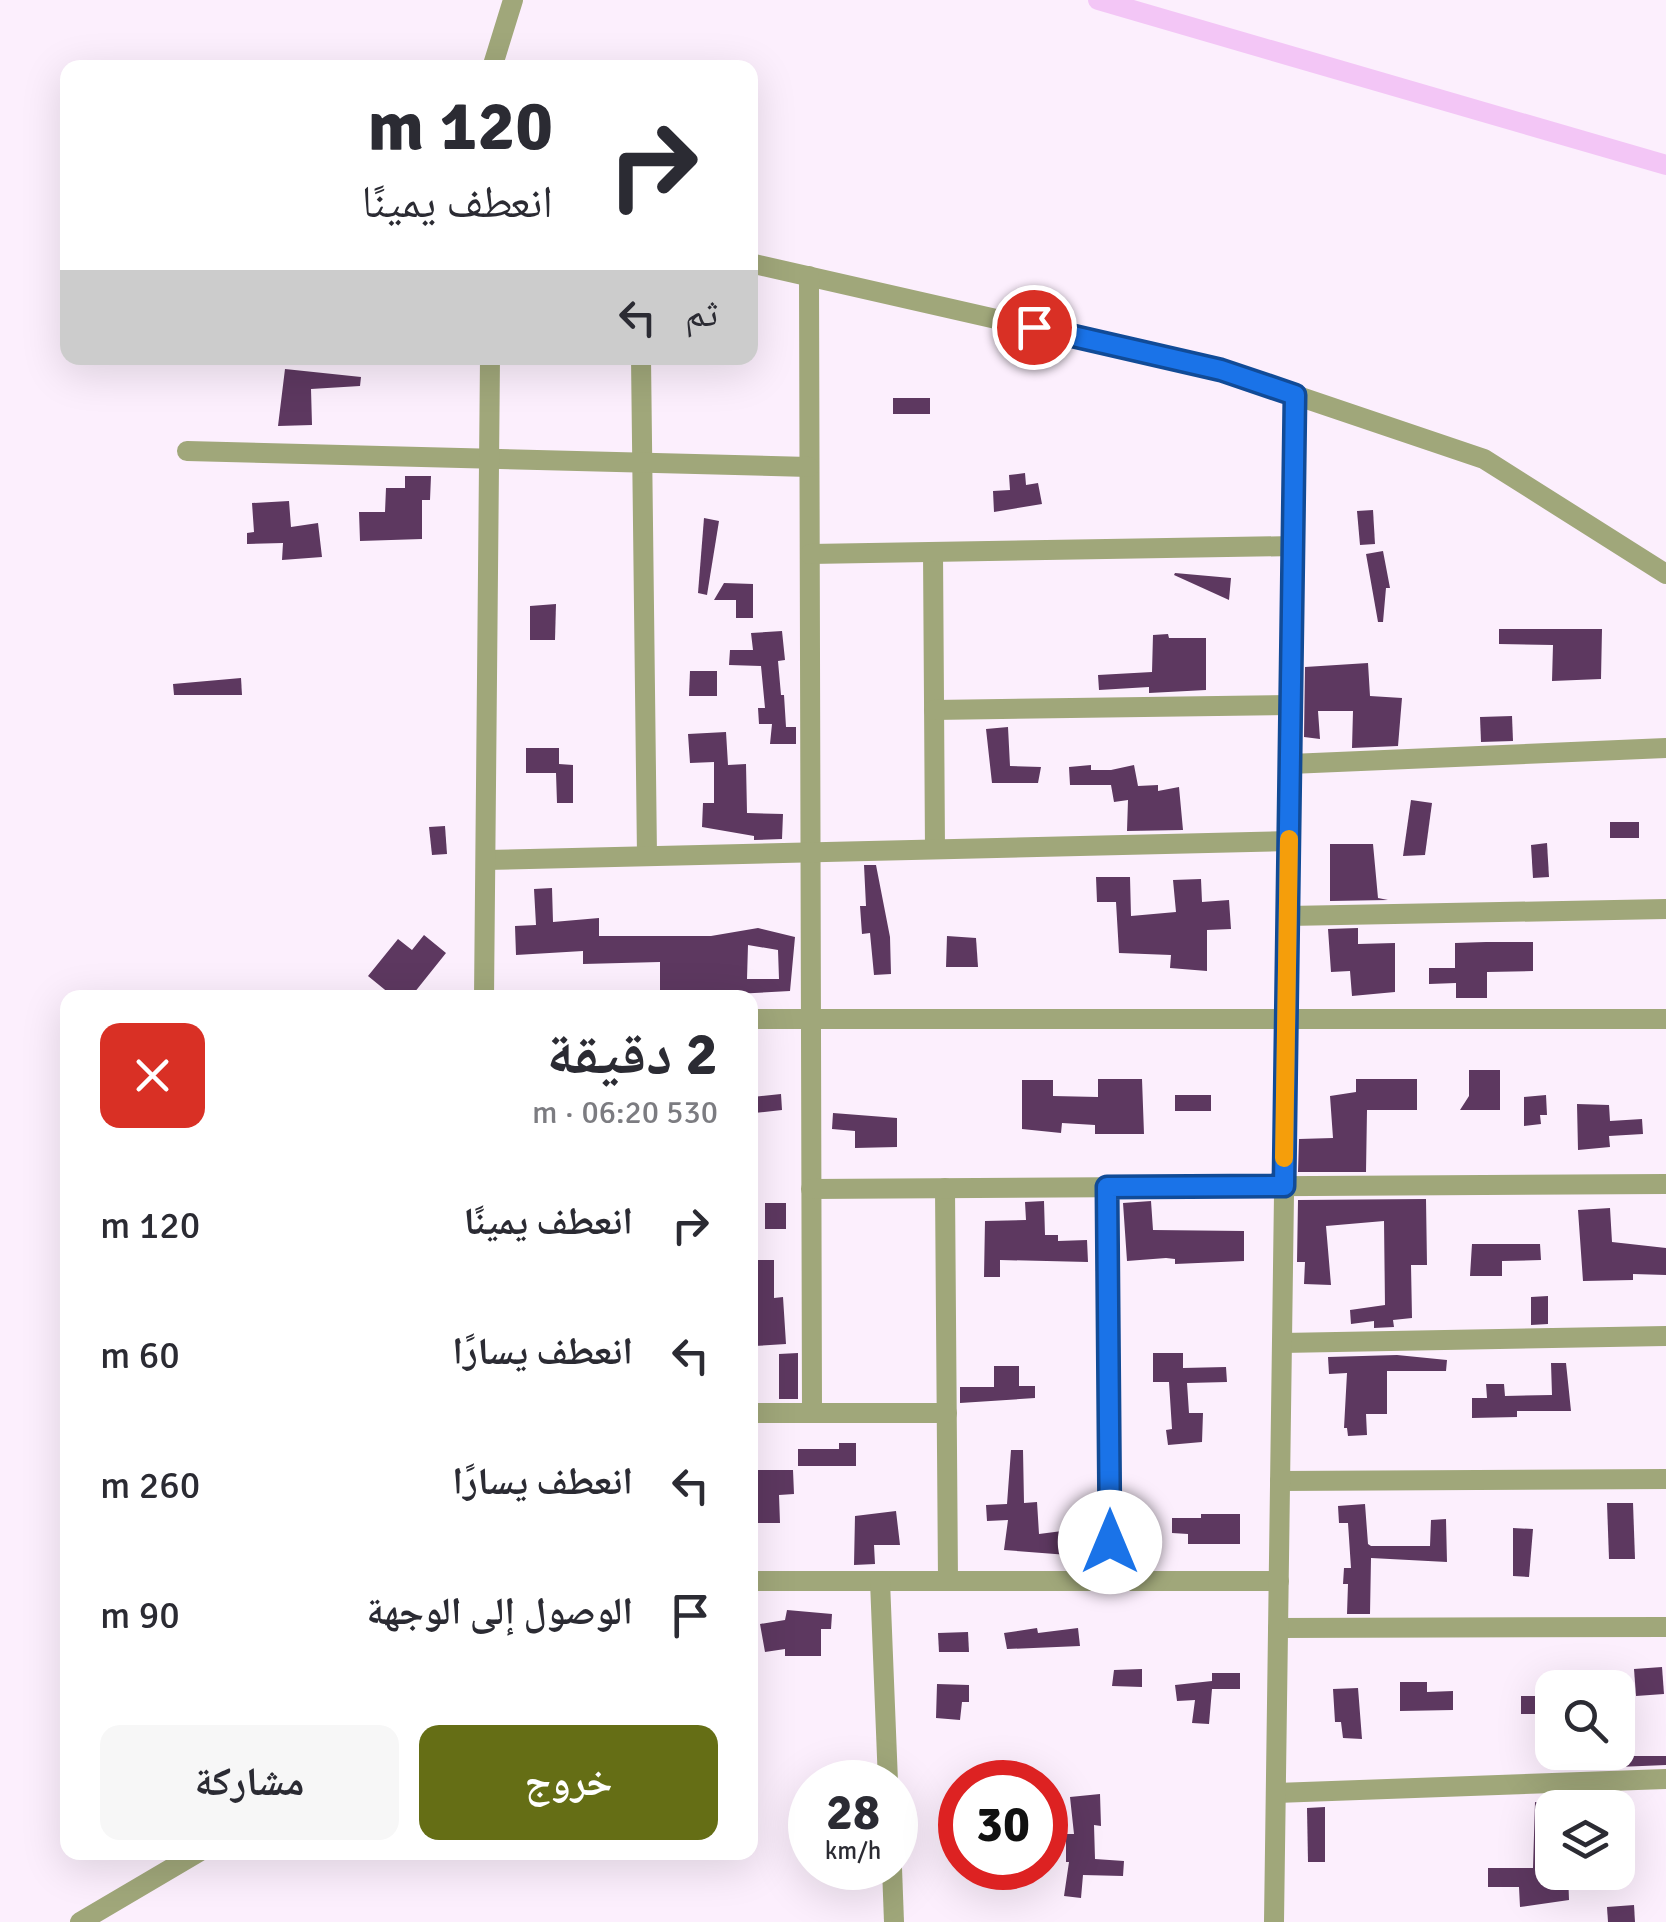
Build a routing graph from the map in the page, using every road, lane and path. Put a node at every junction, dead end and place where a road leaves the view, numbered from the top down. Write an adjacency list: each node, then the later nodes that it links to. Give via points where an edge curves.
1 (513, 0): 2 (street)
2 (494, 60)
3 (758, 265): 4 (street)
4 (809, 276): 7 (street, via 1221,370); 11 (street)
5 (490, 365): 9 (street)
6 (641, 365): 10 (street)
7 (1295, 395): 12 (street); 15 (street, via 1484,459)
8 (187, 451): 9 (street)
9 (489, 459): 10 (street); 24 (street)
10 (643, 463): 11 (street); 23 (street)
11 (810, 467): 14 (street)
12 (1293, 546): 13 (street); 16 (street)
13 (933, 552): 14 (street); 17 (street)
14 (810, 554): 22 (street)
15 (1666, 574)
16 (1291, 705): 17 (street); 19 (street)
17 (934, 710): 21 (street)
18 (1666, 748): 19 (street)
19 (1290, 764): 20 (street)
20 (1289, 840): 21 (street); 26 (street)
21 (935, 849): 22 (street)
22 (810, 852): 23 (street); 29 (street)
23 (647, 856): 24 (street)
24 (486, 860): 27 (street)
25 (1666, 909): 26 (street)
26 (1288, 916): 30 (street)
27 (484, 990)
28 (758, 1019): 29 (street)
29 (810, 1019): 30 (street); 36 (street)
30 (1286, 1019): 31 (street); 33 (street)
31 (1666, 1019)
32 (1666, 1184): 33 (street)
33 (1284, 1186): 34 (street); 38 (street)
34 (1107, 1187): 35 (street); 47 (street)
35 (945, 1188): 36 (street); 41 (street)
36 (811, 1189): 40 (street)
37 (1666, 1336): 38 (street)
38 (1282, 1343): 43 (street)
39 (758, 1413): 40 (street)
40 (812, 1413): 41 (street)
41 (947, 1413): 46 (street)
42 (1666, 1479): 43 (street)
43 (1280, 1481): 48 (street)
44 (758, 1581): 45 (street)
45 (880, 1581): 46 (street); 51 (street)
46 (948, 1581): 47 (street)
47 (1110, 1581): 48 (street)
48 (1279, 1582): 50 (street)
49 (1666, 1627): 50 (street)
50 (1278, 1628): 53 (street)
51 (887, 1760)
52 (1666, 1779): 53 (street)
53 (1276, 1792): 58 (street)
54 (185, 1860): 56 (street)
55 (893, 1890): 57 (street)
56 (80, 1922)
57 (894, 1922)
58 (1274, 1922)

